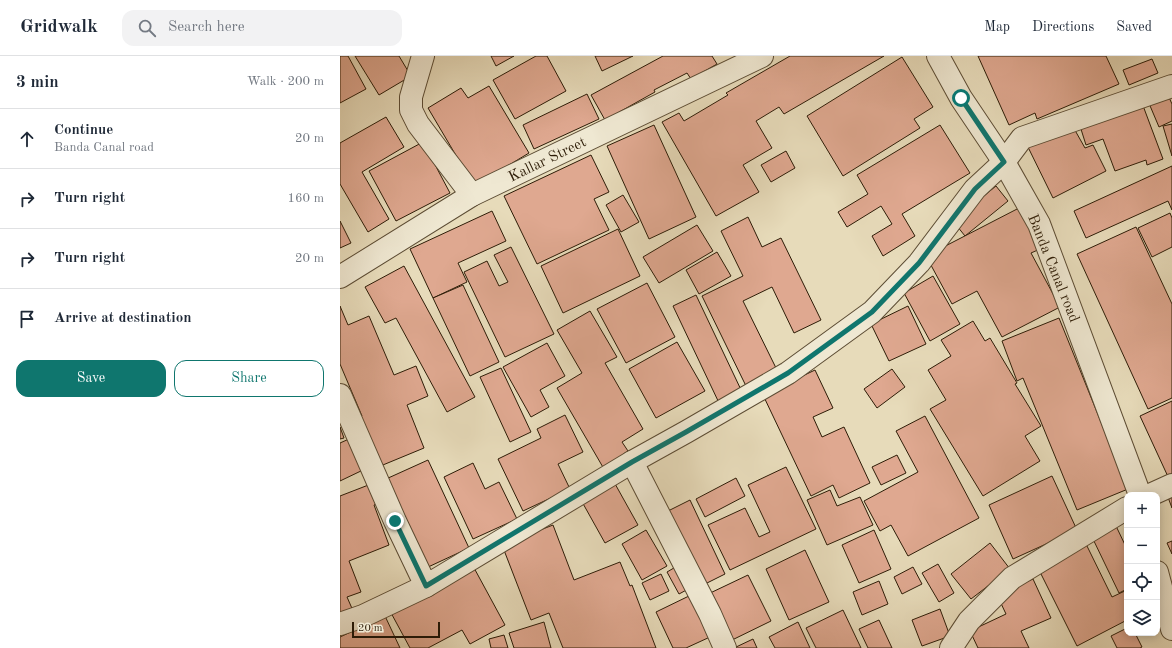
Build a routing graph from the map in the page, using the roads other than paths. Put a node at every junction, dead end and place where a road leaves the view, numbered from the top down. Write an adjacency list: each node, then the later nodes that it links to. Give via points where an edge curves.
1 (423, 56): 6 (street, via 411,97 411,110 418,124)
2 (762, 56): 6 (street, Kallar Street)
3 (938, 56): 5 (street, Banda Canal road, via 961,98)
4 (1172, 86): 5 (street, via 1022,138)
5 (1004, 162): 9 (street, via 975,189 919,263 872,312 788,373); 11 (street, Banda Canal road, via 1039,224)
6 (472, 195): 7 (street, Kallar Street)
7 (340, 277)
8 (340, 395): 15 (street)
9 (632, 462): 15 (street); 18 (street)
10 (1172, 485): 12 (street)
11 (1139, 492)
12 (1157, 492)
13 (1124, 510): 19 (street, via 1012,578 969,621)
14 (1160, 583): 17 (street)
15 (426, 586): 16 (street)
16 (340, 624)
17 (1172, 629)
18 (725, 648)
19 (951, 648)

